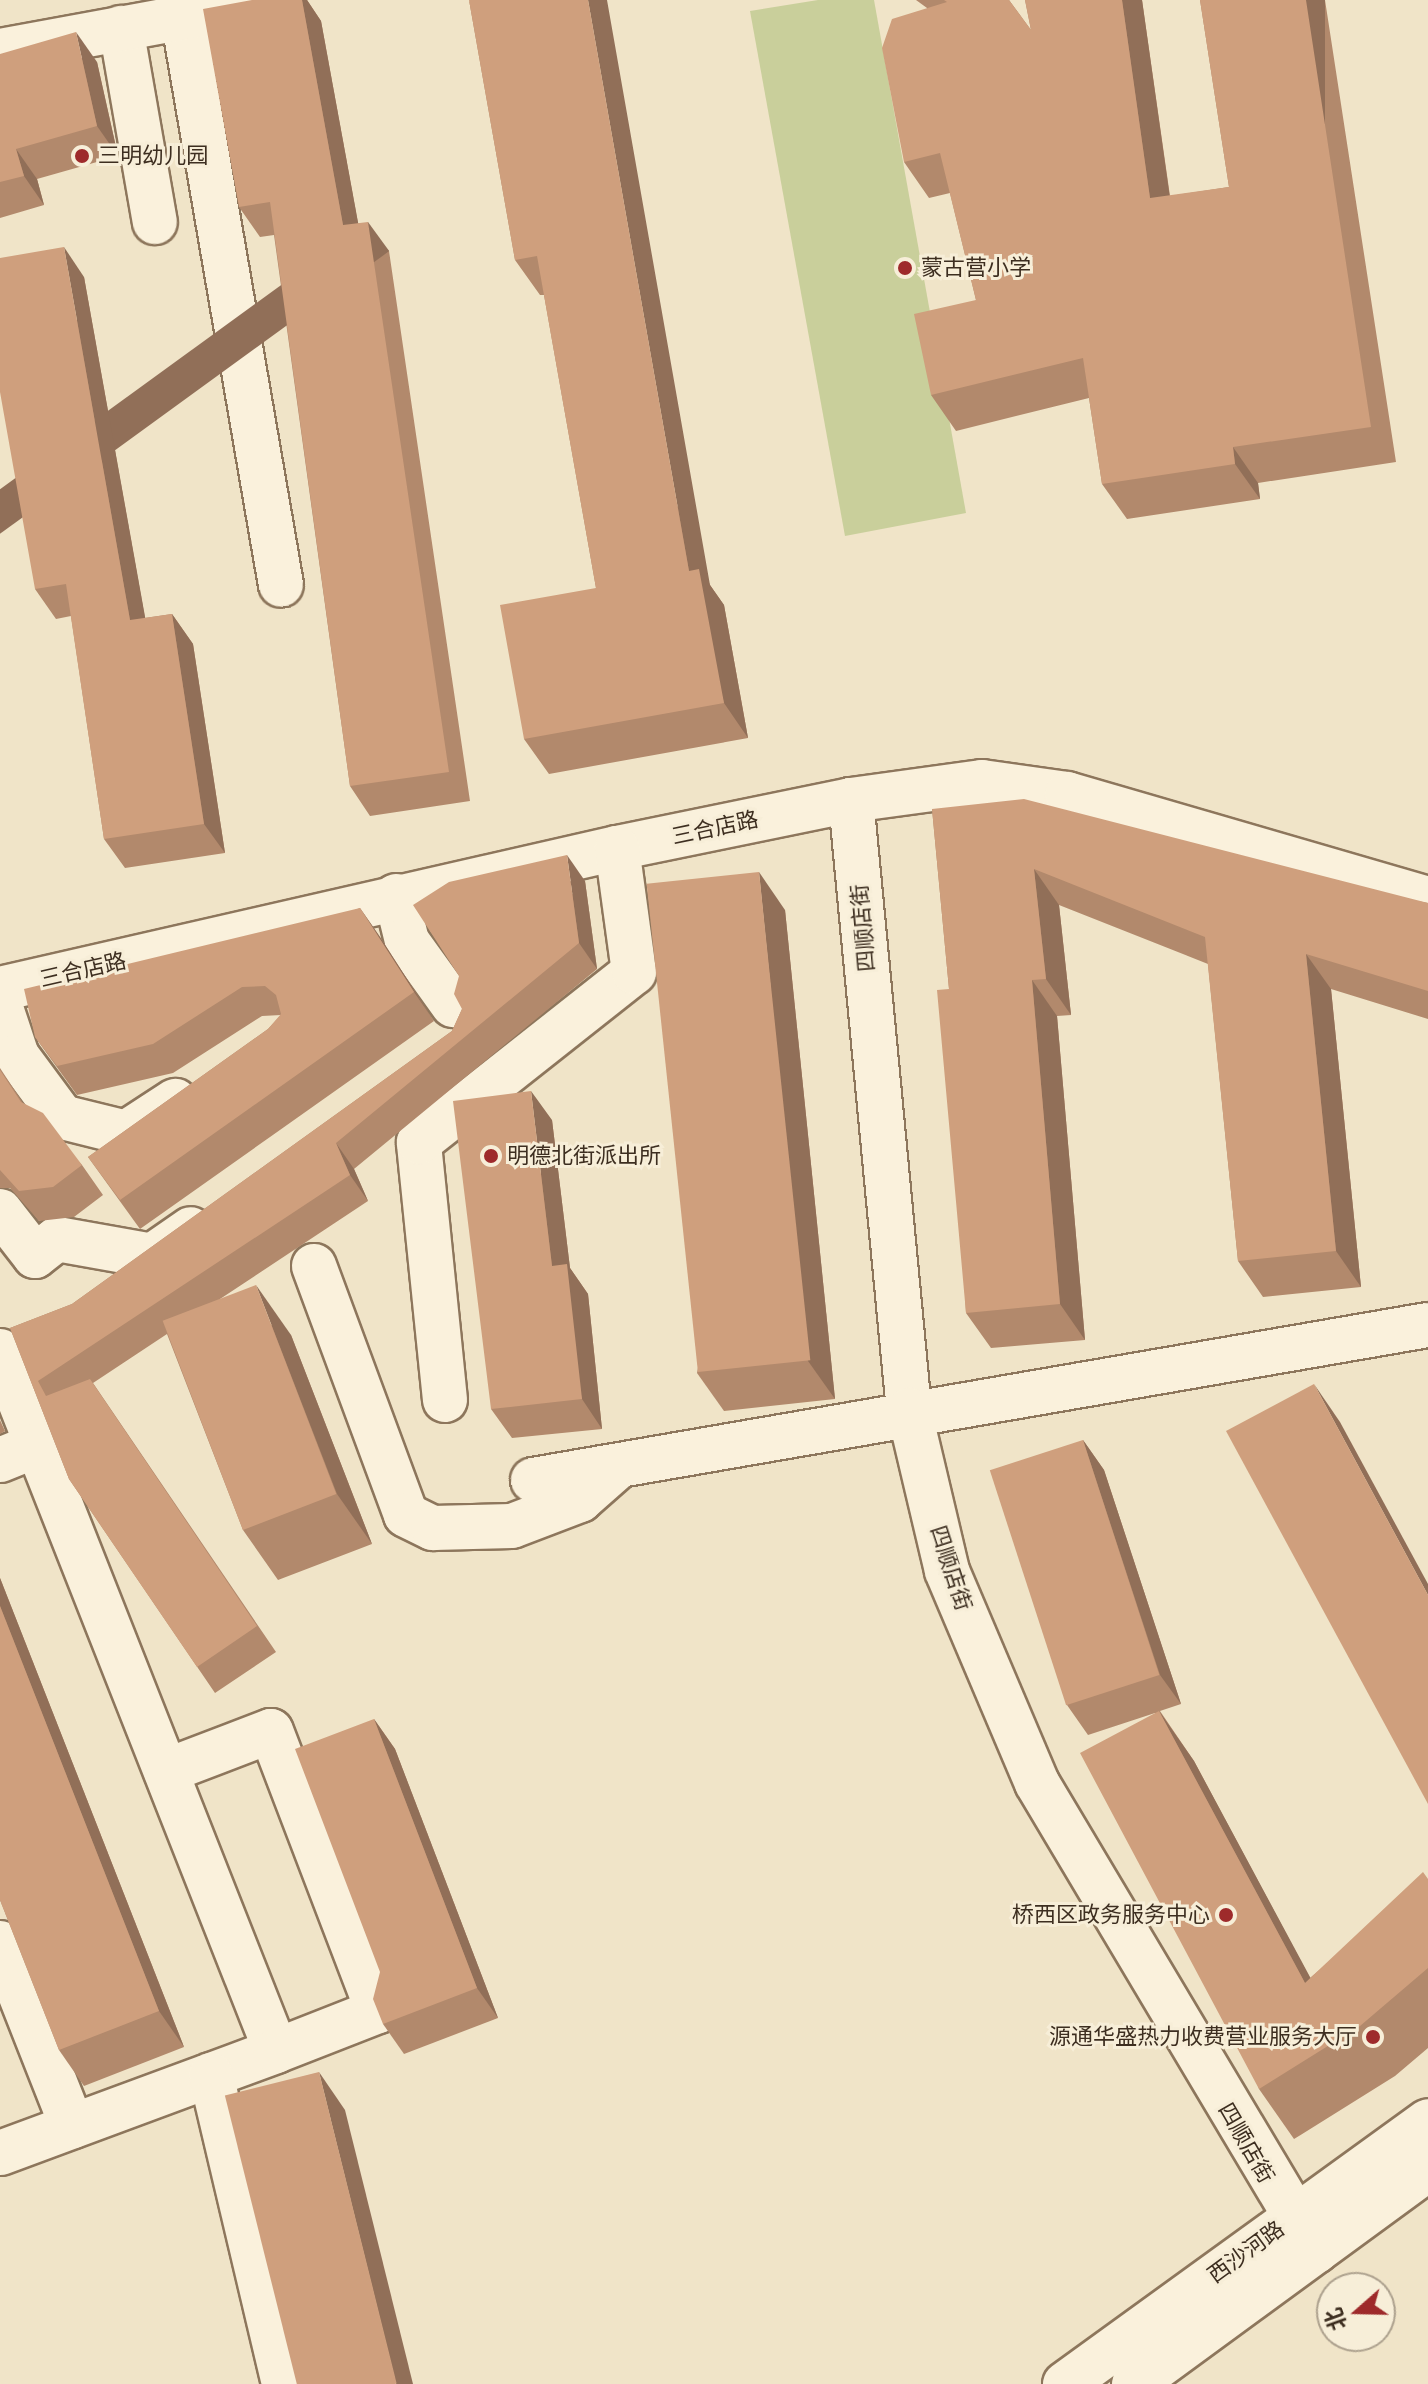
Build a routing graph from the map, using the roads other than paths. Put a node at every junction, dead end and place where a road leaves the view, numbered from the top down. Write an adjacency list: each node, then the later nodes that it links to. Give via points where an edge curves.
1 (277, 0): 2 (street)
2 (183, 17): 3 (street); 6 (street)
3 (121, 28): 4 (street); 5 (street)
4 (0, 51)
5 (155, 222)
6 (281, 585)
7 (851, 800): 8 (street, 三合店路); 10 (street, 三合店路, via 982,782 1067,794); 21 (street, 四顺店街)
8 (617, 848): 9 (street, 三合店路); 20 (street, via 634,972 419,1142)
9 (396, 896): 11 (street, 三合店路); 13 (street, via 407,941)
10 (1428, 899)
11 (0, 989)
12 (0, 1005): 14 (street, via 17,1056 62,1117 126,1133)
13 (450, 1030)
14 (213, 1077)
15 (228, 1202): 16 (street, via 152,1256 57,1239 35,1256)
16 (2, 1216)
17 (314, 1266): 23 (street, via 406,1515 433,1528 512,1526 580,1500)
18 (1428, 1325): 21 (street)
19 (0, 1351): 22 (street)
20 (445, 1400)
21 (909, 1410): 23 (street); 33 (street, 四顺店街, via 947,1571 1037,1783)
22 (18, 1452): 25 (street)
23 (621, 1464): 24 (street)
24 (533, 1480)
25 (166, 1771): 27 (street); 27 (street, via 271,1731 378,2011)
26 (0, 1943): 30 (street)
27 (276, 2051): 28 (street)
28 (211, 2075): 30 (street); 34 (street)
29 (1428, 2121): 33 (street, 西沙河路)
30 (72, 2126): 31 (street)
31 (0, 2153)
32 (1428, 2169): 33 (street, 西沙河路)
33 (1303, 2236): 35 (street, 西沙河路); 36 (street, 西沙河路)
34 (284, 2384)
35 (1065, 2384)
36 (1134, 2384)

